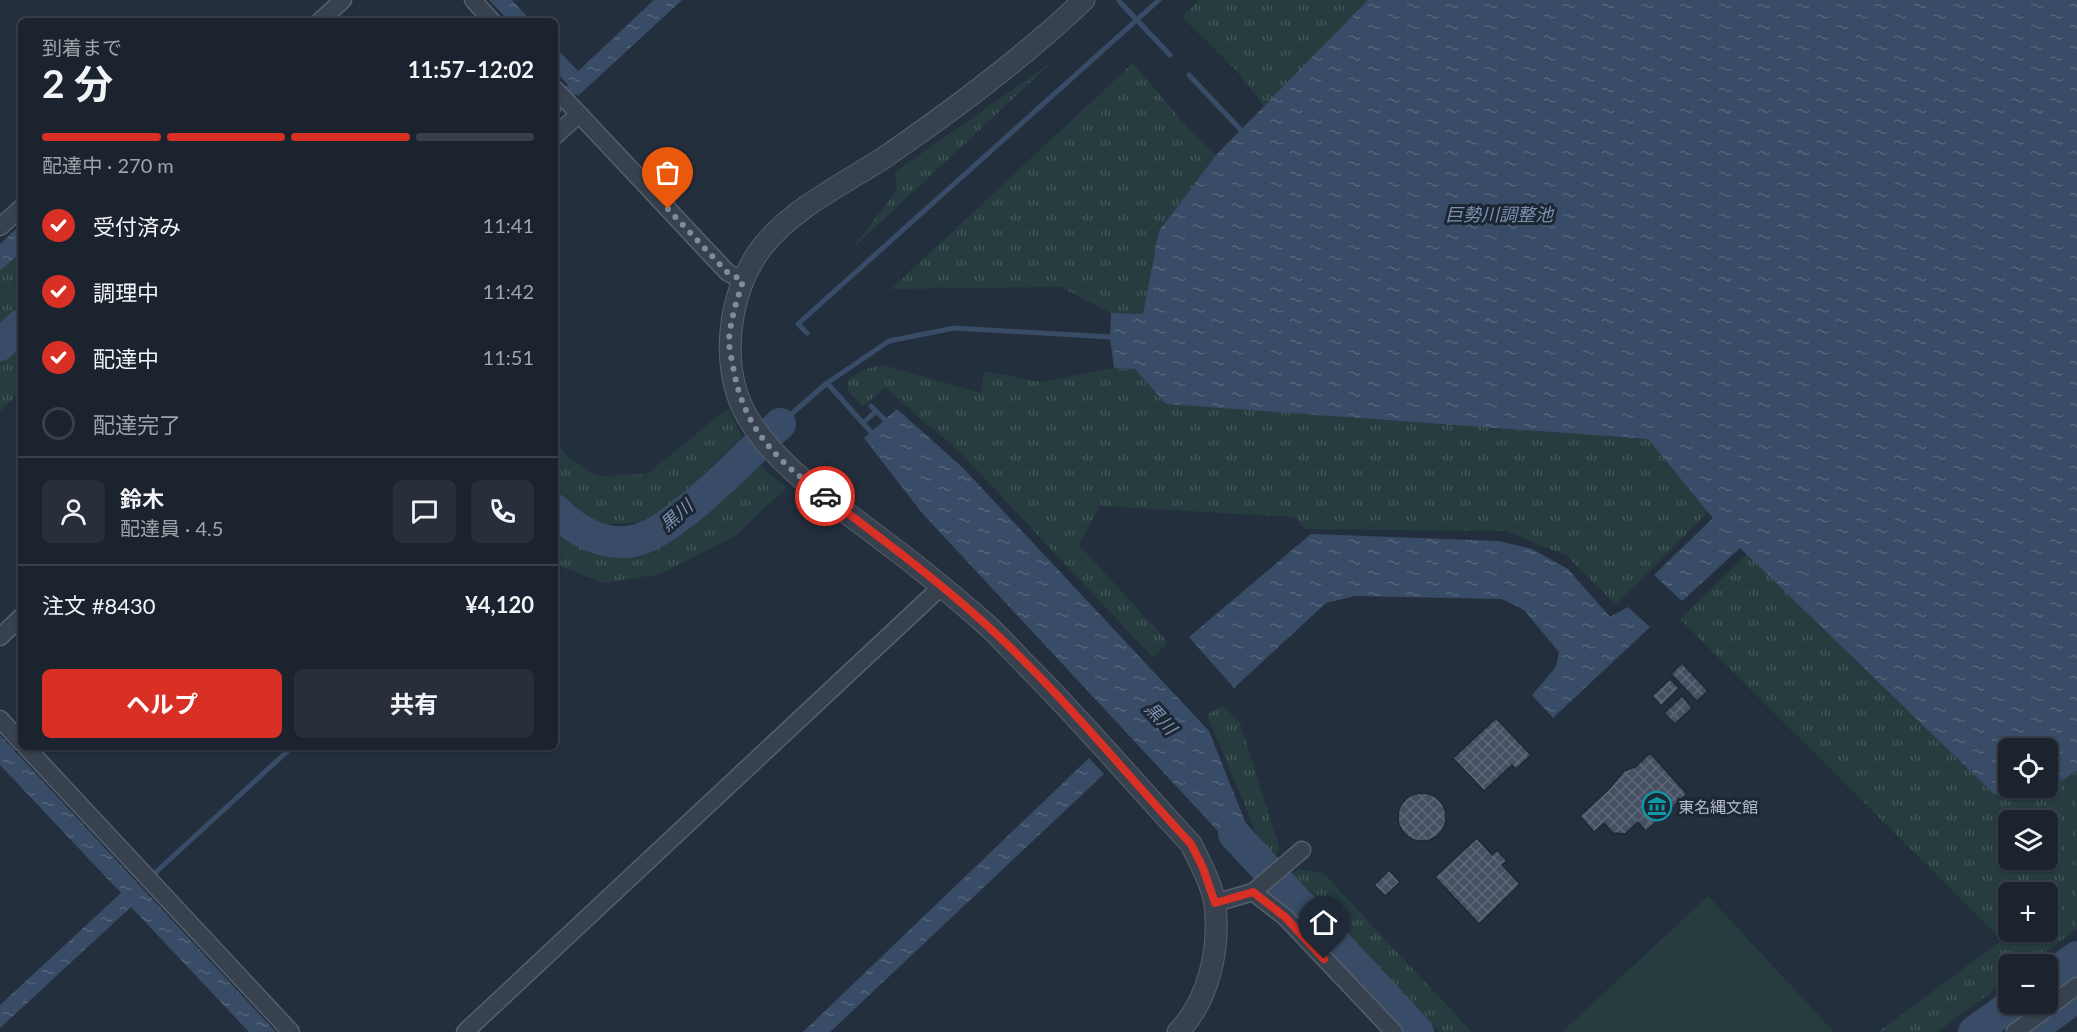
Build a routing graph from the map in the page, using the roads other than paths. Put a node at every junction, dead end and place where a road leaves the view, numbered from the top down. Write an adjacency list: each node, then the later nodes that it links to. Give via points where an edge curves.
1 (343, 0): 4 (street)
2 (473, 0): 5 (street)
3 (1084, 0): 11 (street, via 970,99 797,214 763,246)
4 (323, 18)
5 (489, 18)
6 (558, 92): 7 (street)
7 (575, 110): 8 (street); 11 (street, via 727,272)
8 (558, 132)
9 (18, 211): 10 (street)
10 (0, 227)
11 (743, 281): 12 (street, via 729,342 746,416 797,476)
12 (941, 587): 20 (street, via 983,621 1052,691 1191,844); 23 (street)
13 (18, 620): 14 (street)
14 (0, 637)
15 (0, 719): 16 (street)
16 (18, 739)
17 (29, 750): 22 (street)
18 (1302, 850): 19 (street)
19 (1253, 892): 20 (street); 25 (street, via 1285,917)
20 (1215, 903): 24 (street, via 1212,966 1202,997)
21 (2077, 986): 26 (street)
22 (291, 1032)
23 (465, 1032)
24 (1178, 1032)
25 (1394, 1032)
26 (2015, 1032)

